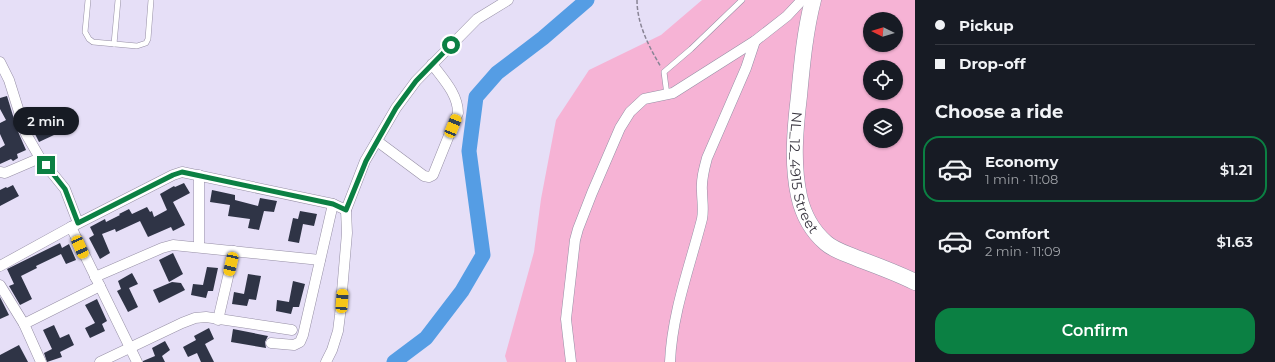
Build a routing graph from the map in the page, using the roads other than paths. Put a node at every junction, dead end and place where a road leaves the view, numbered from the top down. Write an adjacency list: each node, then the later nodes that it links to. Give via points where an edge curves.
1 (88, 0): 10 (lane, via 85,32 88,39 93,42)
2 (118, 0): 10 (lane)
3 (151, 0): 10 (lane, via 146,43 137,46)
4 (508, 0): 12 (street, via 477,19)
5 (742, 0): 13 (lane, via 664,72)
6 (802, 0): 9 (street, via 787,16)
7 (814, 0): 27 (main road, NL_12_4915 Street, via 802,61 795,146 799,197 805,214 814,231 831,247)
8 (818, 0): 26 (main road, NL_12_4915 Street, via 807,68 800,138 801,180 808,209 820,231 834,243)
9 (755, 41): 13 (street); 40 (street, via 704,172 703,211 677,313)
10 (114, 44)
11 (0, 62): 15 (street, via 9,80 26,134)
12 (432, 64): 14 (street, via 396,108); 14 (street, via 455,96 458,109 433,175 424,176)
13 (667, 95): 39 (street, via 644,99 630,112 620,128 578,229 566,319)
14 (377, 141): 19 (street)
15 (40, 158): 16 (street, via 6,173); 20 (street, via 65,189)
16 (0, 172)
17 (199, 175): 18 (street); 20 (street, via 182,172 173,175); 21 (street)
18 (333, 204): 19 (street); 23 (street)
19 (346, 210): 38 (street, via 347,233 338,331)
20 (74, 225): 24 (street); 25 (street)
21 (199, 247): 22 (street); 25 (street, via 173,245 162,248)
22 (234, 251): 23 (street); 30 (street)
23 (320, 260): 33 (street, via 300,342 294,345)
24 (0, 266)
25 (96, 277): 29 (street)
26 (915, 277)
27 (915, 282)
28 (0, 285): 31 (street)
29 (100, 286): 31 (street); 34 (street)
30 (218, 320): 32 (street); 34 (street, via 195,318)
31 (24, 324): 35 (street)
32 (292, 330)
33 (271, 343)
34 (130, 348): 36 (street); 37 (street)
35 (41, 362)
36 (100, 362)
37 (137, 362)
38 (326, 362)
39 (571, 362)
40 (670, 362)

